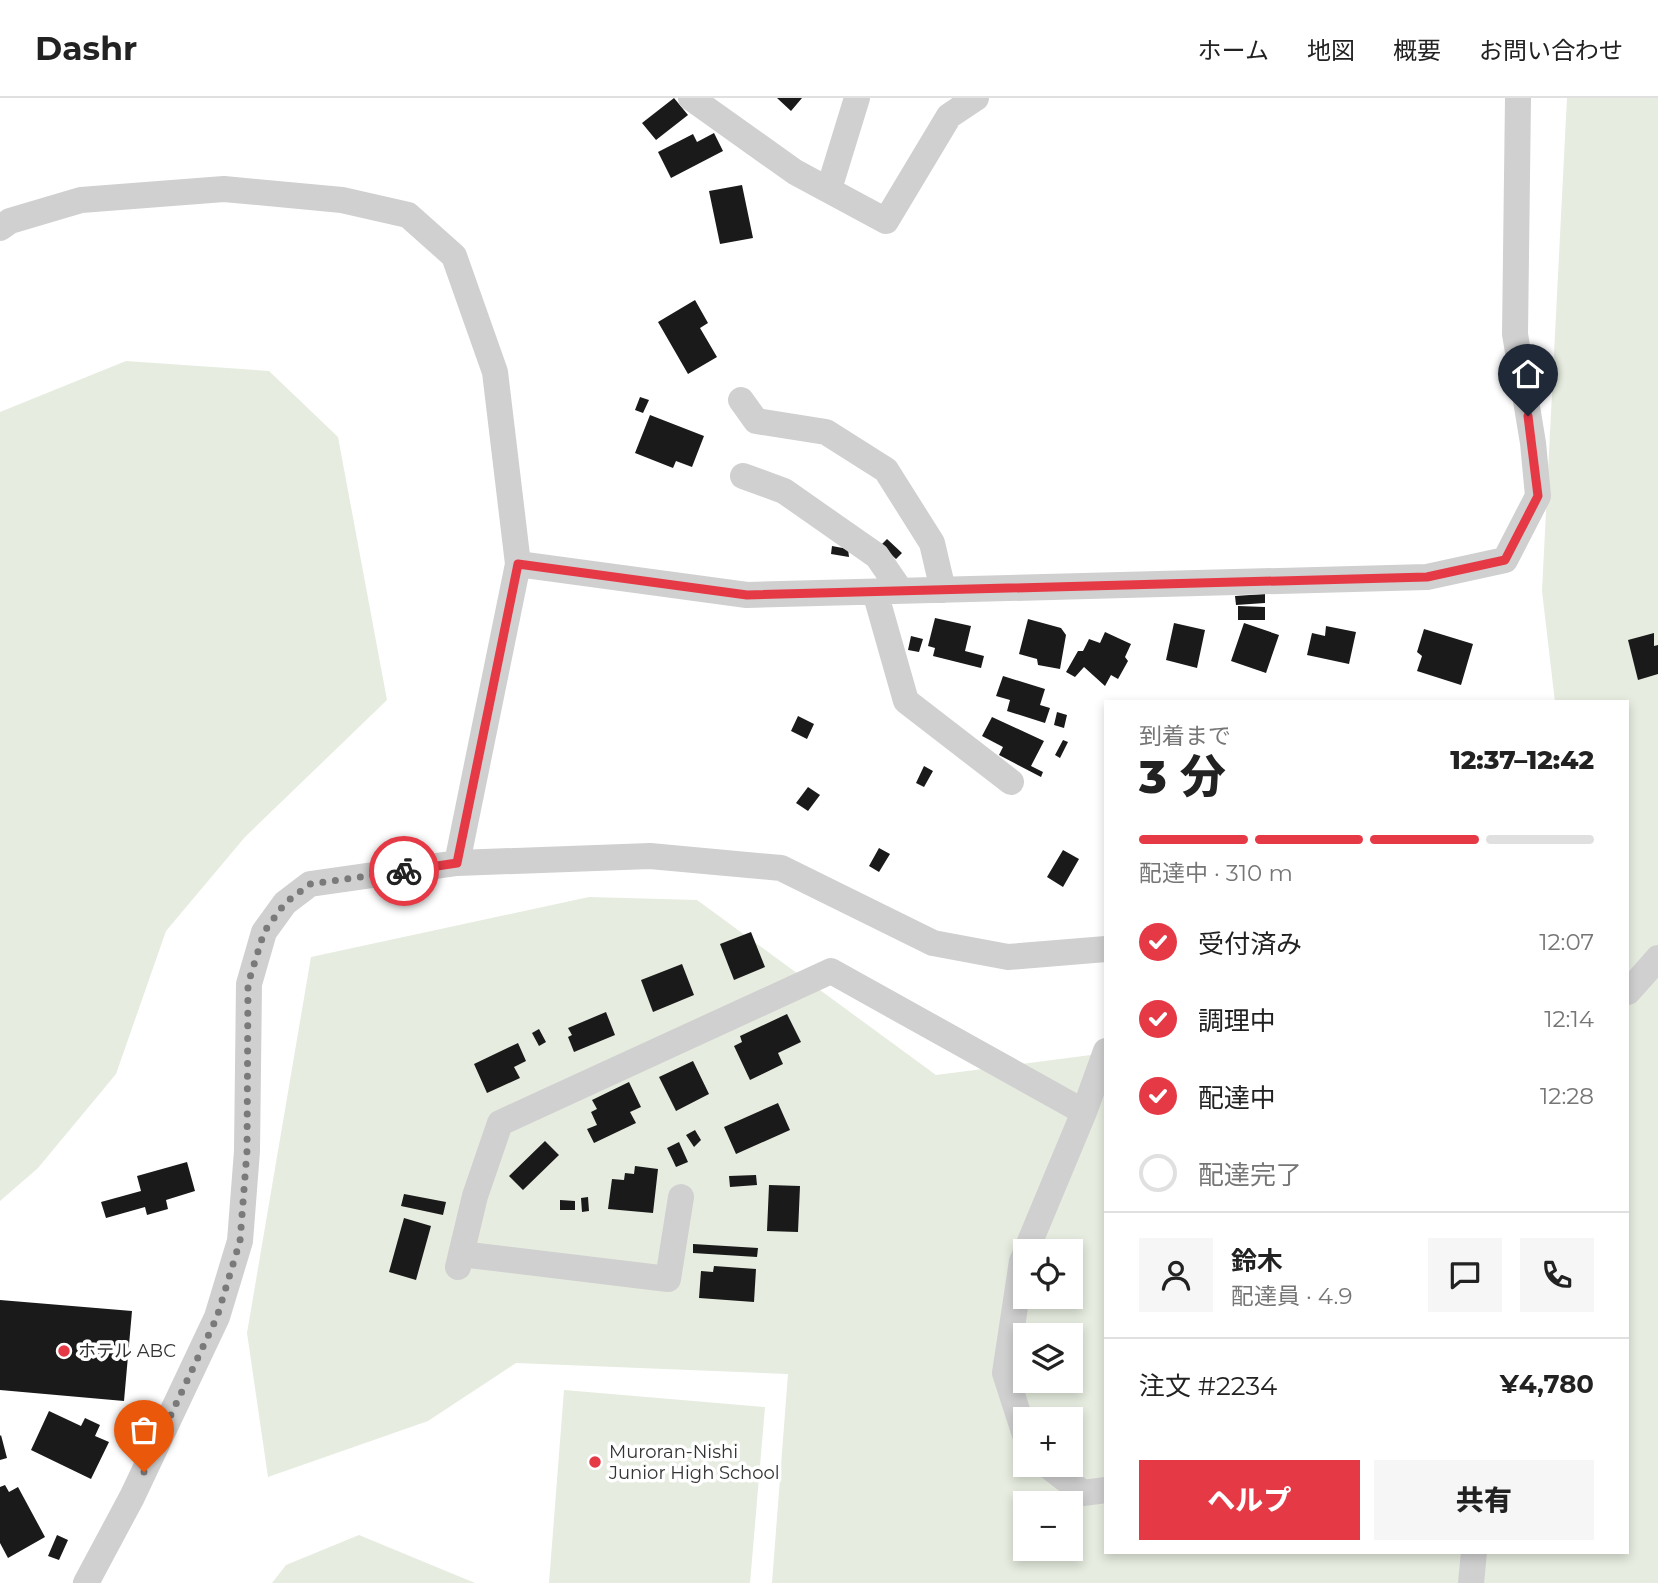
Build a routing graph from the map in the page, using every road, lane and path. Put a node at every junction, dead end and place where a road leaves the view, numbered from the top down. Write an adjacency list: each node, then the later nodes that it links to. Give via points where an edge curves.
1 (691, 98): 5 (street, via 795,172)
2 (857, 98): 5 (street)
3 (976, 98): 5 (street, via 949,116 886,221)
4 (1518, 98): 10 (street, via 1515,334 1538,496 1505,560 1427,577)
5 (829, 189)
6 (0, 228): 9 (street, via 81,200 224,189 342,200 408,215 454,256 495,372)
7 (741, 400): 10 (street, via 756,421 826,432 886,470 932,543)
8 (743, 476): 11 (street, via 784,491 877,556)
9 (518, 564): 12 (street, via 747,595); 14 (street)
10 (943, 590): 11 (street)
11 (901, 591): 12 (street)
12 (875, 592): 13 (street, via 906,701)
13 (1011, 782)
14 (457, 863): 15 (street, via 650,856 781,868 933,943 1008,957); 27 (street, via 310,884 285,903 264,932 248,984 247,1151 240,1241 211,1329)
15 (1104, 949)
16 (1658, 958): 17 (street)
17 (1629, 991)
18 (1104, 1057): 19 (street)
19 (1084, 1112): 20 (street, via 831,971 500,1123 459,1260 668,1279); 21 (street)
20 (681, 1197)
21 (1031, 1239)
22 (1015, 1309): 23 (street, via 1005,1373)
23 (1016, 1407)
24 (1062, 1477): 25 (street, via 1083,1493)
25 (1104, 1490)
26 (1474, 1554): 28 (street)
27 (86, 1583)
28 (1471, 1583)

